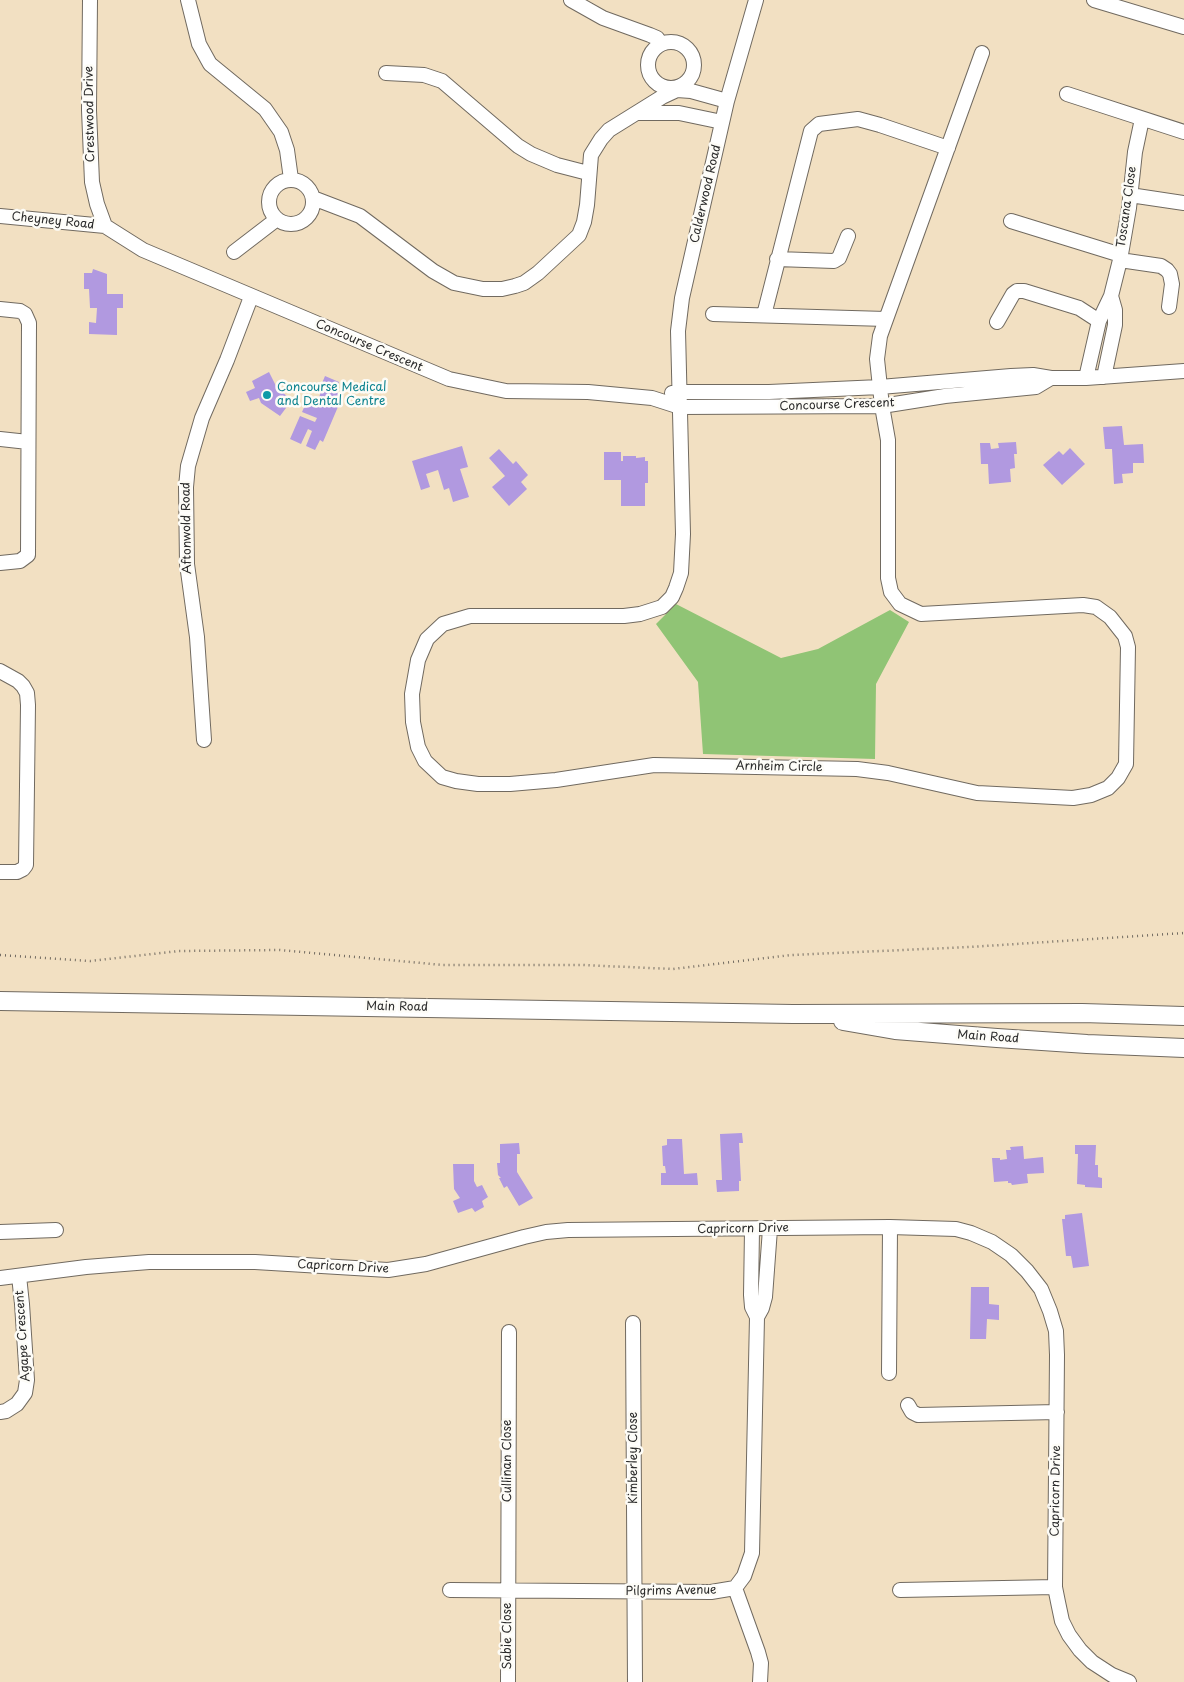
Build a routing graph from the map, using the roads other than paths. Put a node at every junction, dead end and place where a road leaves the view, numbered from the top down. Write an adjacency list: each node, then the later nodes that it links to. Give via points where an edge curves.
1 (90, 0): 26 (street, Crestwood Drive, via 92,182)
2 (188, 0): 19 (street, via 199,44 210,64 265,110 281,132)
3 (570, 0): 7 (street, via 603,18 657,38)
4 (756, 0): 12 (street, Calderwood Road)
5 (1094, 0): 6 (street)
6 (1184, 27)
7 (661, 44): 10 (street, via 649,59 650,74 660,85); 10 (street, via 681,44 692,55 694,63 690,79)
8 (982, 53): 17 (street, Arnheim Circle)
9 (386, 73): 18 (street, via 424,75 442,81 518,146 557,165)
10 (676, 89): 12 (street); 13 (street)
11 (1067, 94): 14 (street)
12 (727, 101): 15 (street, Calderwood Road)
13 (639, 112): 15 (street, via 679,113); 18 (street, via 601,139 591,156)
14 (1142, 119): 16 (street); 20 (street, Toscana Close)
15 (722, 122): 45 (street, Calderwood Road, via 682,298 678,331)
16 (1184, 132)
17 (948, 148): 30 (street, via 858,119 819,124 811,130); 37 (street, Arnheim Circle)
18 (588, 173): 21 (street, via 587,205 579,235 524,283 502,289 454,284 360,216)
19 (291, 179): 21 (street, via 305,185); 24 (street, via 277,184 269,198 269,206)
20 (1130, 195): 22 (street); 29 (street, Toscana Close)
21 (313, 198): 24 (street, via 310,213 299,223 284,223)
22 (1184, 203)
23 (0, 216): 26 (street, Cheyney Road)
24 (277, 219): 28 (street)
25 (1011, 221): 29 (street)
26 (106, 226): 32 (street, Concourse Crescent, via 143,250)
27 (848, 236): 30 (street, via 840,258 834,261)
28 (234, 252)
29 (1120, 258): 31 (street, Toscana Close); 33 (street, via 1167,270 1172,284)
30 (777, 259): 36 (street)
31 (1111, 296): 38 (street, Toscana Close); 41 (street, Toscana Close, via 1115,325)
32 (251, 297): 46 (street, Concourse Crescent, via 449,379 506,391 588,392); 53 (street, Aftonwold Road, via 202,418 188,466 187,564 197,637)
33 (1169, 307)
34 (0, 309): 50 (street, via 20,311 28,318)
35 (713, 314): 36 (street)
36 (764, 315): 37 (street)
37 (886, 319): 44 (street, Arnheim Circle, via 877,359)
38 (1099, 321): 39 (street, via 1079,308 1018,291); 43 (street, Toscana Close)
39 (997, 322)
40 (1184, 371): 41 (street, Concourse Crescent)
41 (1104, 377): 43 (street, Concourse Crescent)
42 (1051, 378): 43 (street, Concourse Crescent); 44 (street, Concourse Crescent, via 1010,376); 47 (street, Concourse Crescent, via 1036,387)
43 (1086, 378)
44 (880, 387): 45 (street, Concourse Crescent); 47 (street, Arnheim Circle)
45 (679, 392): 46 (street, Concourse Crescent); 48 (street, Arnheim Circle)
46 (652, 398): 48 (street, Concourse Crescent)
47 (882, 406): 48 (street, Concourse Crescent); 48 (street, Arnheim Circle, via 888,440 888,578 891,592 900,604 921,614 1082,605 1096,607 1110,617 1125,636 1128,647 1126,764 1108,788 1073,798 1005,796 888,772 857,769 654,765 533,783 478,784 456,781 434,769 425,761 418,747 412,694 418,660 427,639 443,624 470,616 624,616 662,607 672,597 681,573 683,552)
48 (680, 408)
49 (0, 439): 50 (street)
50 (28, 442): 51 (street, via 28,555 20,561)
51 (0, 563)
52 (0, 671): 54 (street, via 23,686 28,705 26,865 17,872)
53 (204, 740)
54 (0, 872)
55 (0, 1001): 56 (main road, Main Road)
56 (793, 1014): 57 (main road, Main Road, via 1062,1012); 58 (main road, Main Road, via 896,1030)
57 (1184, 1016)
58 (1184, 1048)
59 (890, 1227): 60 (street, Capricorn Drive); 69 (street); 72 (street, Capricorn Drive, via 956,1229 971,1233 992,1242 1028,1271 1041,1289 1056,1331)
60 (770, 1229): 62 (street, Capricorn Drive); 66 (street, via 765,1297)
61 (56, 1230): 63 (street)
62 (752, 1230): 64 (street, Capricorn Drive, via 546,1232 426,1264 388,1270 255,1262 150,1262 86,1266); 66 (street, via 752,1307)
63 (0, 1232)
64 (18, 1276): 65 (street, Capricorn Drive); 71 (street, Agape Crescent, via 27,1380 25,1393 17,1404)
65 (0, 1278)
66 (756, 1317): 74 (street, via 752,1553 744,1576)
67 (633, 1324): 78 (street, Kimberley Close)
68 (509, 1332): 76 (street, Cullinan Close)
69 (889, 1373)
70 (908, 1405): 72 (street, via 918,1415)
71 (0, 1412)
72 (1057, 1412): 73 (street, Capricorn Drive)
73 (1055, 1587): 77 (street); 82 (street, Capricorn Drive, via 1062,1621 1080,1650 1092,1662)
74 (735, 1588): 78 (street, Pilgrims Avenue, via 711,1592); 81 (street, via 761,1663)
75 (450, 1590): 76 (street, Pilgrims Avenue)
76 (508, 1590): 78 (street, Pilgrims Avenue); 79 (street, Sabie Close)
77 (900, 1590)
78 (635, 1592): 80 (street, Kimberley Close)
79 (508, 1682)
80 (634, 1682)
81 (760, 1682)
82 (1129, 1682)

